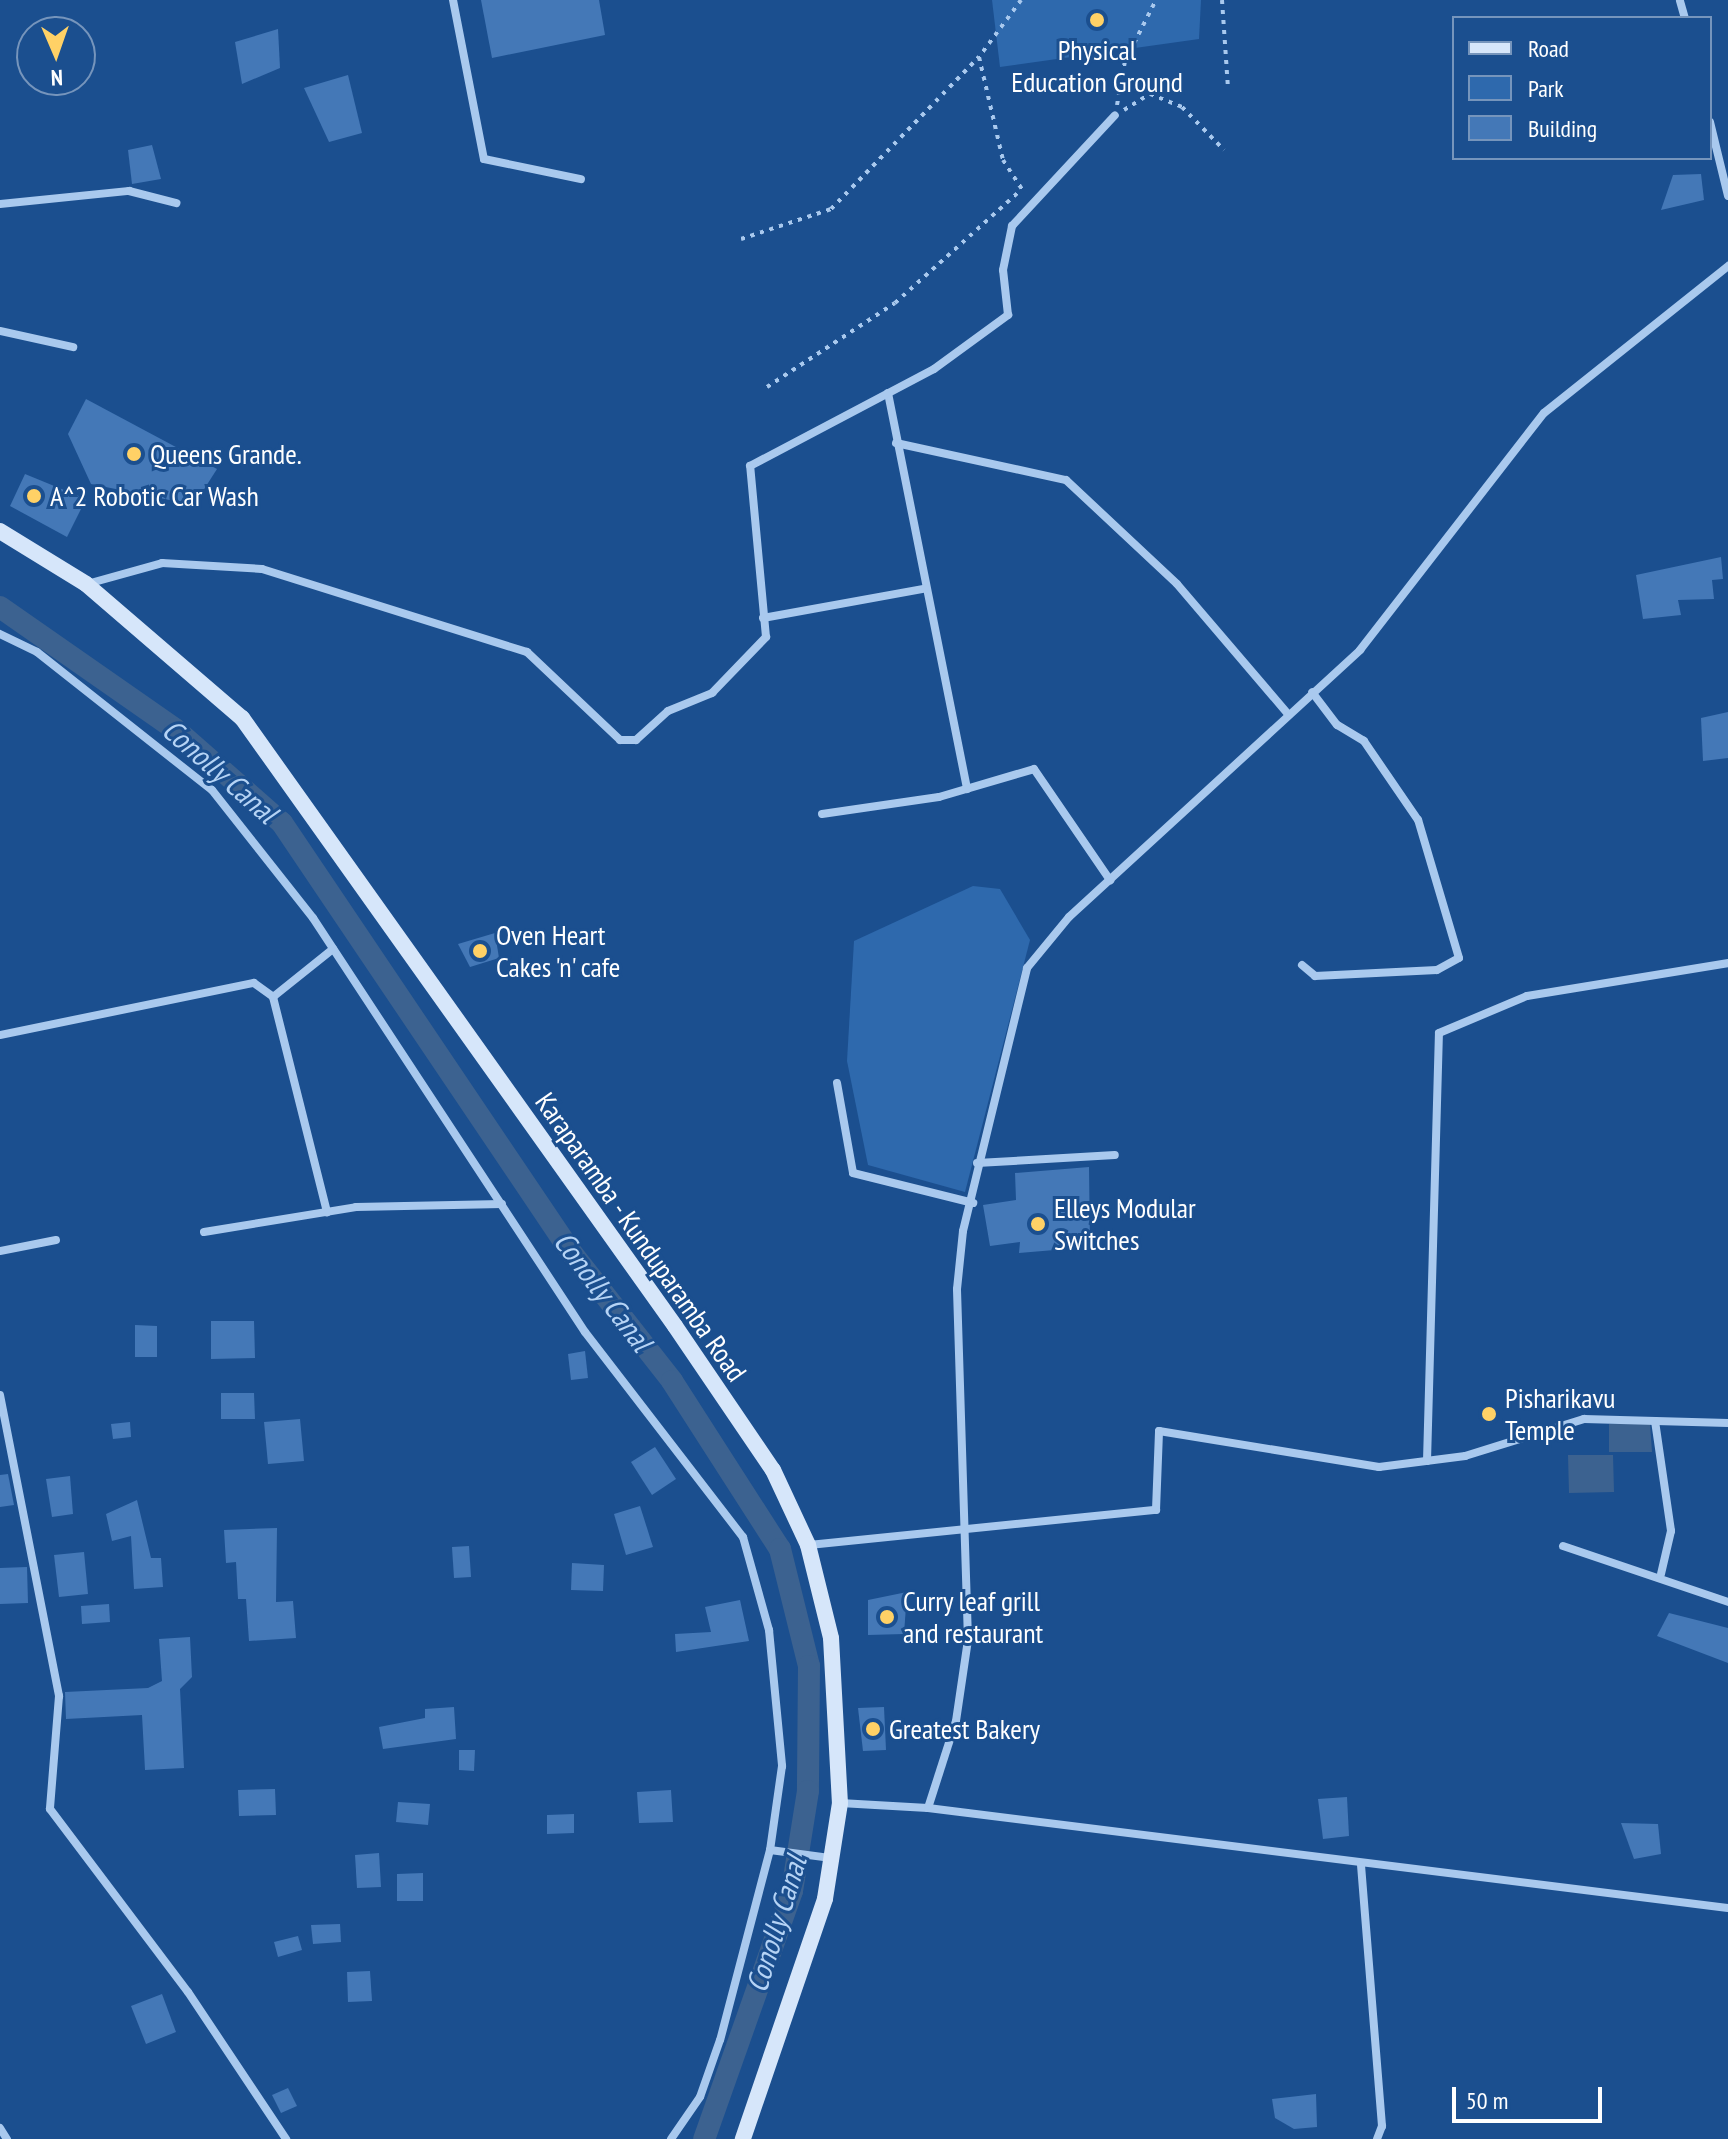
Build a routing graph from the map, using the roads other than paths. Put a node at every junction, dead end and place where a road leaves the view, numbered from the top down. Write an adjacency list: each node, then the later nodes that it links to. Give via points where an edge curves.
1 (453, 0): 4 (street, via 484,159)
2 (1115, 115): 11 (street, via 1035,195 1012,226 1003,270 1008,315)
3 (1712, 130): 5 (street)
4 (581, 179)
5 (1728, 196)
6 (176, 203): 7 (street, via 129,191)
7 (0, 204)
8 (1728, 266): 18 (street, via 1544,413 1360,650)
9 (0, 331): 10 (street)
10 (73, 347)
11 (888, 393): 12 (street); 16 (street, via 750,466)
12 (896, 443): 15 (street, via 913,498); 19 (street, via 1066,480 1177,584)
13 (0, 531): 14 (main road, Karaparamba - Kunduparamba Road)
14 (86, 584): 16 (street, via 162,563 262,569 527,652 620,740 636,740 668,711 712,693 766,637); 42 (main road, Karaparamba - Kunduparamba Road, via 242,718 675,1326 773,1470)
15 (923, 589): 16 (street); 20 (street)
16 (763, 618)
17 (0, 634): 23 (street, via 37,652 212,790)
18 (1312, 692): 19 (street); 25 (street, via 1337,725 1364,741 1418,820 1459,958 1437,970 1315,976)
19 (1289, 715): 22 (street)
20 (967, 789): 21 (street); 22 (street, via 1034,769)
21 (822, 814)
22 (1110, 880): 30 (street, via 1027,968)
23 (333, 949): 26 (street); 32 (street)
24 (1728, 963): 40 (street, via 1527,996 1439,1033)
25 (1302, 965)
26 (273, 997): 27 (street, via 254,983); 33 (street)
27 (0, 1035)
28 (837, 1083): 31 (street, via 853,1173)
29 (1115, 1155): 30 (street)
30 (977, 1163): 31 (street)
31 (973, 1203): 41 (street, via 957,1289)
32 (502, 1204): 33 (street); 48 (street, via 585,1332 743,1537 769,1630 782,1766)
33 (327, 1212): 34 (street)
34 (204, 1232)
35 (56, 1240): 36 (street)
36 (0, 1251)
37 (0, 1395): 54 (street, via 59,1696 50,1809 188,1992)
38 (1655, 1421): 39 (street); 40 (street, via 1584,1419); 44 (street, via 1671,1531)
39 (1728, 1423)
40 (1427, 1461): 41 (street, via 1379,1467 1159,1431 1156,1510)
41 (963, 1527): 42 (street); 47 (street, via 968,1640 956,1721)
42 (808, 1545): 46 (main road, Karaparamba - Kunduparamba Road, via 831,1638)
43 (1563, 1546): 44 (street)
44 (1661, 1574): 45 (street)
45 (1728, 1602)
46 (840, 1803): 47 (street); 49 (main road, Karaparamba - Kunduparamba Road)
47 (928, 1808): 50 (street)
48 (770, 1850): 49 (street); 55 (street, via 720,2040 700,2097)
49 (831, 1858): 56 (main road, Karaparamba - Kunduparamba Road, via 825,1899)
50 (1361, 1865): 51 (street); 57 (street, via 1382,2126)
51 (1728, 1908)
52 (0, 2128): 53 (street)
53 (7, 2139)
54 (286, 2139)
55 (671, 2139)
56 (743, 2139)
57 (1377, 2139)

